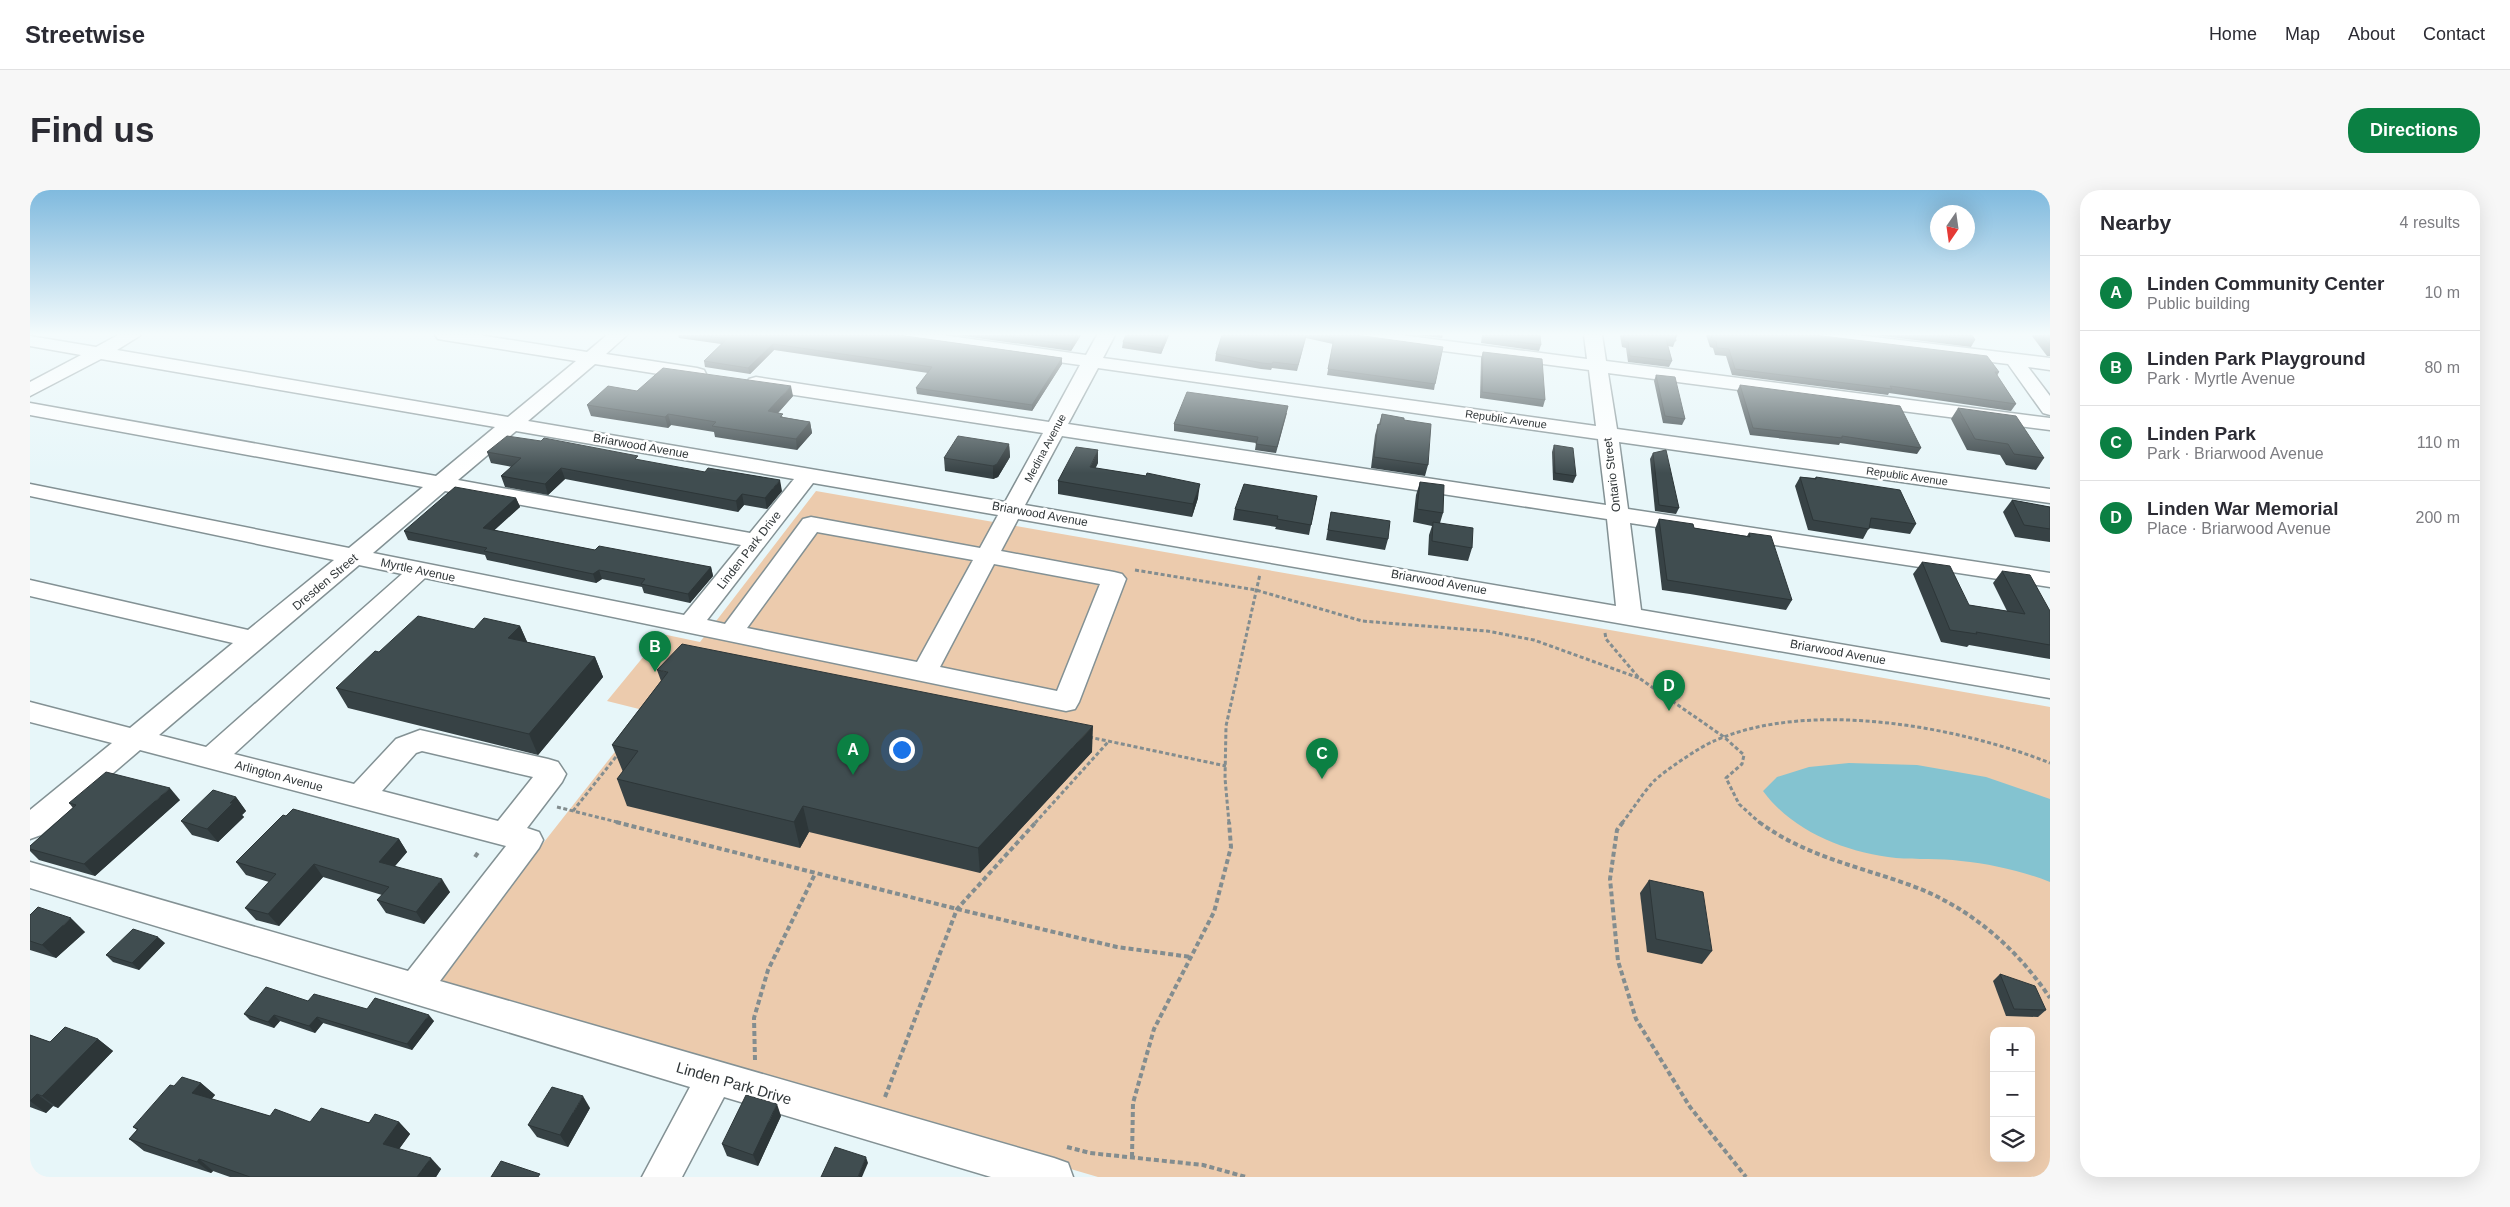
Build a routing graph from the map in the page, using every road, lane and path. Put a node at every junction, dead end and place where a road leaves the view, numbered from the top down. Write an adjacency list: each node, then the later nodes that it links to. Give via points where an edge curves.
1 (47, 381): 10 (street)
2 (263, 381): 13 (street, Briarwood Avenue)
3 (563, 381): 13 (street, Dresden Street)
4 (742, 381): 15 (street)
5 (1081, 381): 15 (street, Medina Avenue)
6 (1234, 381): 16 (street, Republic Avenue)
7 (1599, 381): 16 (street, Ontario Street)
8 (1715, 381): 14 (street)
9 (2029, 381): 12 (street)
10 (30, 390)
11 (30, 408): 18 (street)
12 (2050, 409)
13 (512, 424): 17 (street, Briarwood Avenue); 18 (street, Dresden Street)
14 (2050, 424)
15 (1055, 429): 21 (street, Medina Avenue); 22 (street)
16 (1607, 434): 20 (street, Republic Avenue); 22 (street, Ontario Street)
17 (809, 474): 21 (street, Briarwood Avenue); 23 (street, Linden Park Drive)
18 (439, 485): 23 (street); 24 (street, Dresden Street)
19 (30, 490): 24 (street, Myrtle Avenue)
20 (2050, 496)
21 (1012, 509): 25 (street, Medina Avenue); 32 (street, Briarwood Avenue)
22 (1617, 513): 29 (street); 32 (street, Ontario Street)
23 (757, 541): 34 (street, Linden Park Drive)
24 (355, 556): 27 (street, Myrtle Avenue); 36 (street, Dresden Street)
25 (987, 556): 28 (street); 35 (street, via 811,524); 37 (street, Medina Avenue)
26 (1262, 564): 31 (path)
27 (420, 570): 34 (street, Myrtle Avenue); 46 (street)
28 (1114, 578): 31 (path, via 1138,569); 37 (street, Myrtle Avenue, via 1066,702)
29 (2050, 580)
30 (30, 588): 36 (lane)
31 (1256, 590): 38 (path, via 1362,621 1468,629 1534,640); 48 (path, via 1226,726)
32 (1629, 615): 39 (street, Briarwood Avenue)
33 (1604, 624): 38 (path, via 1606,639)
34 (689, 626): 35 (street, Myrtle Avenue)
35 (730, 634): 37 (street, Myrtle Avenue)
36 (254, 640): 43 (street, Dresden Street)
37 (924, 673)
38 (1639, 678): 42 (path)
39 (2050, 688)
40 (30, 712): 43 (street, Arlington Avenue)
41 (1080, 735): 44 (path)
42 (1724, 738): 47 (path, via 1761,726 1840,718 1942,731); 59 (path, via 1744,755 1742,764 1726,778 1730,791 1746,812 1774,834 1805,851 1846,867 1910,885 1954,906 2000,938 2037,976); 68 (path, via 1713,741 1655,780 1617,830 1610,880 1618,960 1636,1019 1690,1106)
43 (135, 739): 46 (street, Arlington Avenue); 52 (street, Dresden Street)
44 (1109, 741): 48 (path); 56 (path)
45 (622, 748): 51 (path)
46 (210, 759): 49 (street, Arlington Avenue)
47 (2050, 763)
48 (1226, 766): 57 (path, via 1231,847 1214,912)
49 (359, 797): 50 (street, via 406,746 420,740 548,770 552,774); 53 (street, Arlington Avenue)
50 (531, 800): 51 (path); 53 (street)
51 (573, 811): 54 (path)
52 (30, 827)
53 (516, 837): 58 (street)
54 (815, 874): 56 (path); 60 (path, via 768,970)
55 (30, 875): 58 (street, Linden Park Drive)
56 (957, 909): 57 (path, via 1117,947); 62 (path)
57 (1191, 957): 64 (path, via 1154,1029 1133,1103)
58 (415, 988): 60 (street, Linden Park Drive)
59 (2050, 998)
60 (744, 1070): 65 (street, Linden Park Drive); 66 (street)
61 (875, 1095): 62 (path)
62 (884, 1098): 63 (path)
63 (893, 1101)
64 (1132, 1157): 65 (path, via 1090,1153); 67 (path, via 1202,1165)
65 (1058, 1162)
66 (661, 1177)
67 (1246, 1177)
68 (1746, 1177)

